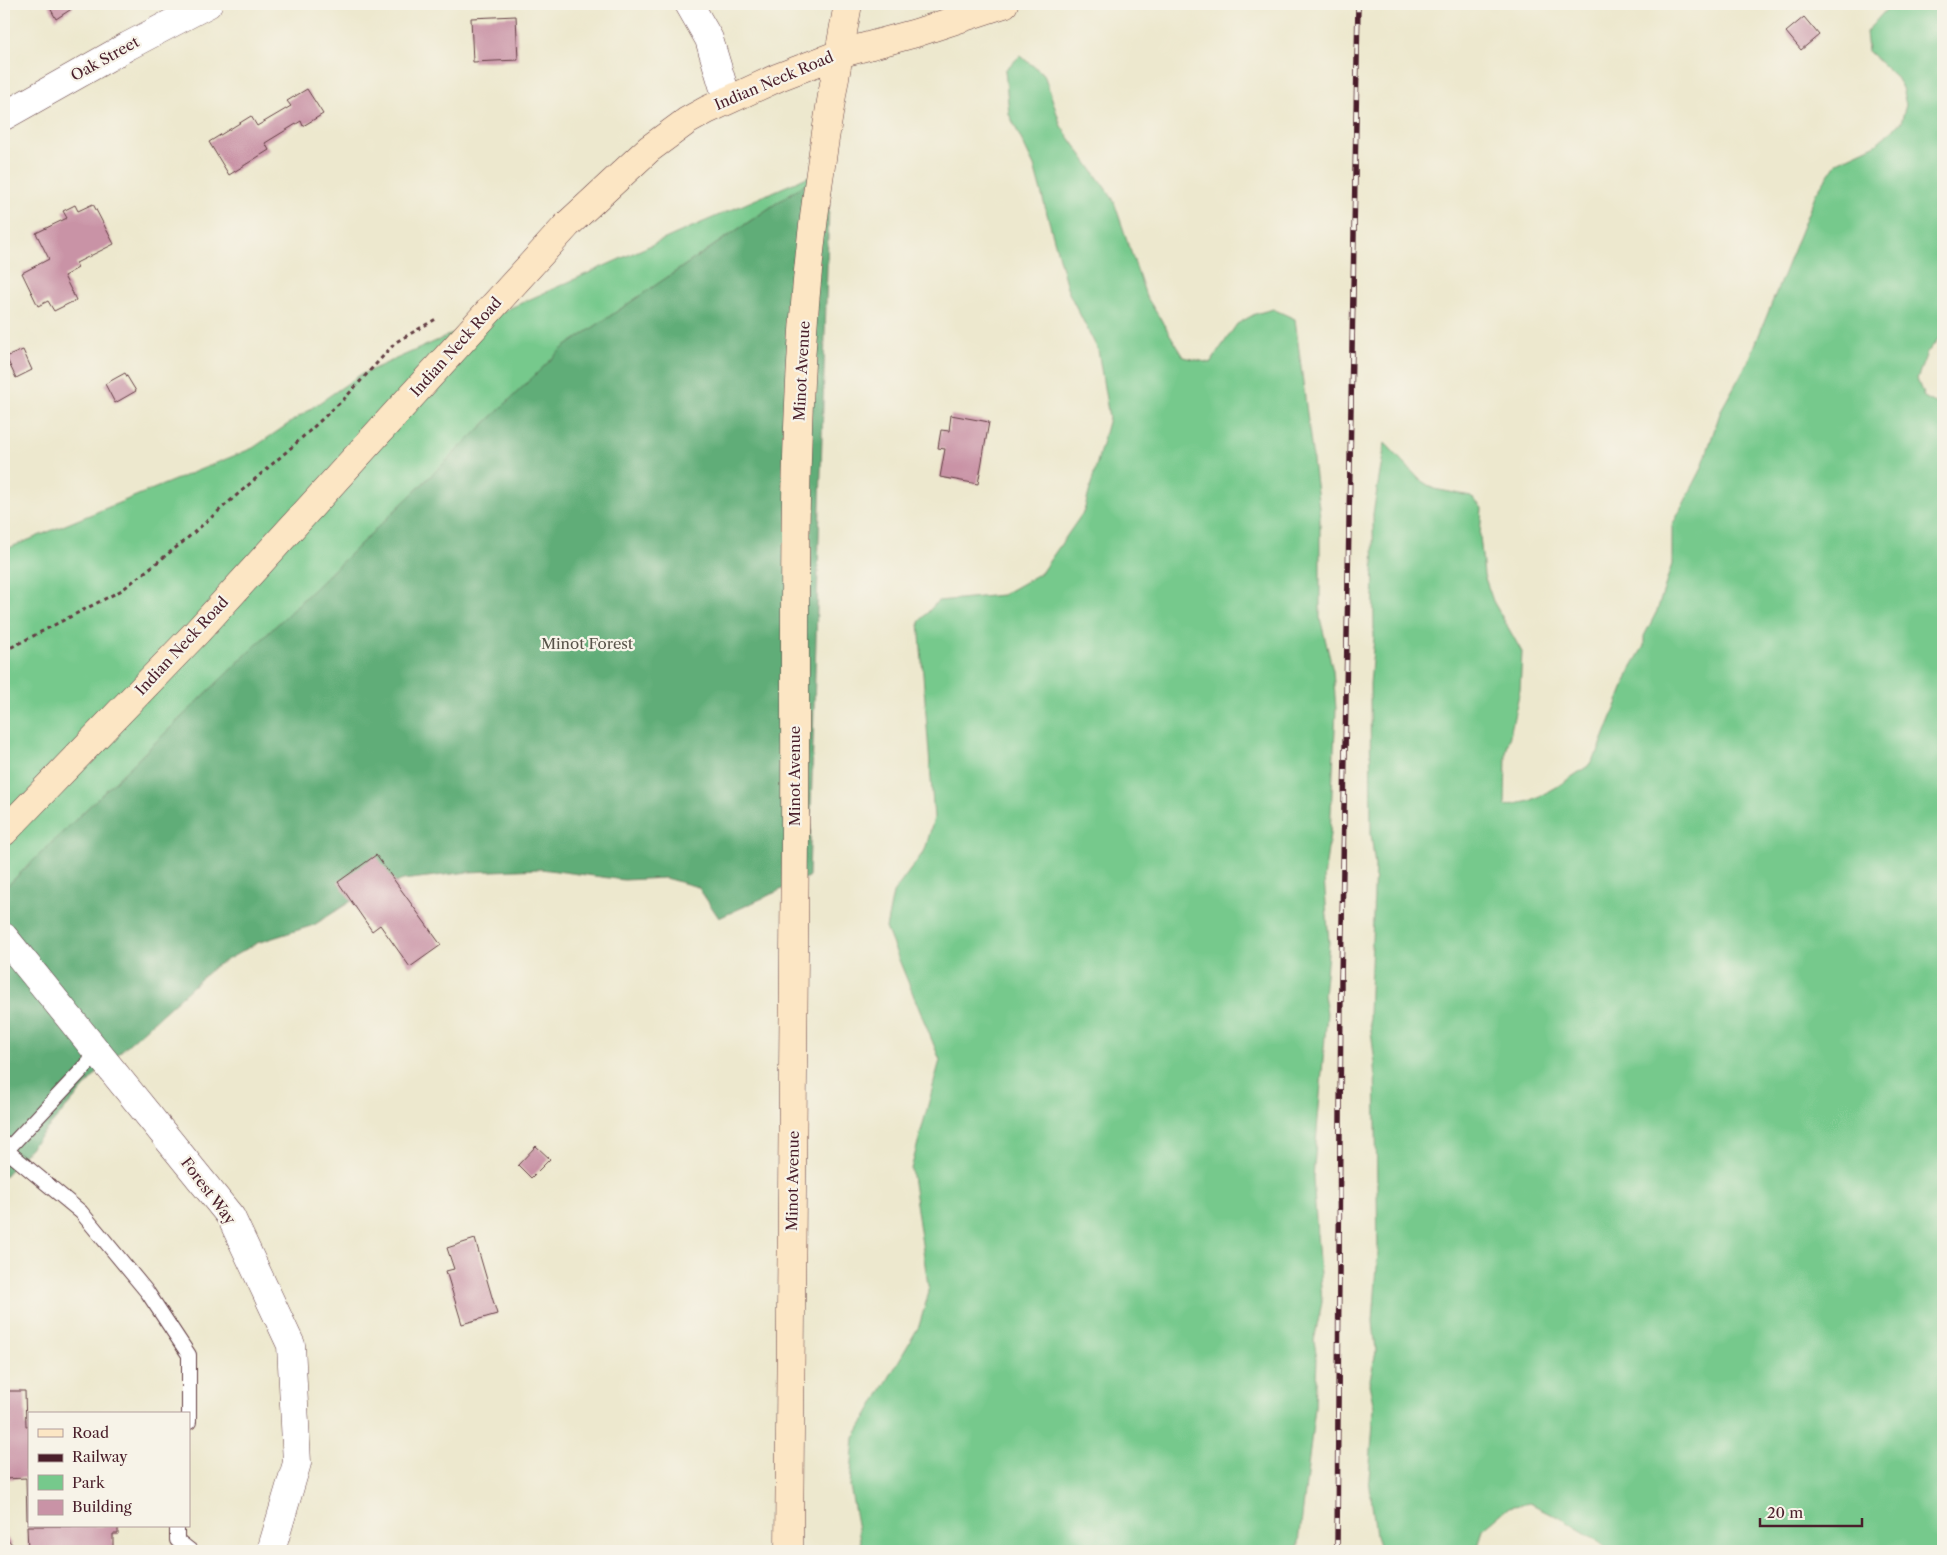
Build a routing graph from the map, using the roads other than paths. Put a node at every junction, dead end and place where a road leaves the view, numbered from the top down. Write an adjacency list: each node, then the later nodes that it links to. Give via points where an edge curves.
1 (208, 4): 7 (street, Oak Street)
2 (689, 4): 6 (street, via 709,39)
3 (848, 4): 5 (main road, Minot Avenue)
4 (1004, 4): 5 (main road, Indian Neck Road, via 916,34)
5 (839, 54): 6 (main road, Indian Neck Road); 16 (main road, Minot Avenue, via 813,231 800,382 796,516)
6 (728, 99): 8 (main road, Indian Neck Road, via 686,121 650,149 568,224 196,634)
7 (4, 116)
8 (4, 832)
9 (4, 938): 10 (street, Forest Way)
10 (98, 1053): 11 (lane); 15 (street, Forest Way, via 231,1217 291,1345 297,1463)
11 (5, 1152): 12 (lane, via 81,1212 148,1294 188,1355)
12 (189, 1412)
13 (177, 1528): 14 (lane, via 177,1540)
14 (191, 1551)
15 (271, 1551)
16 (789, 1551)

